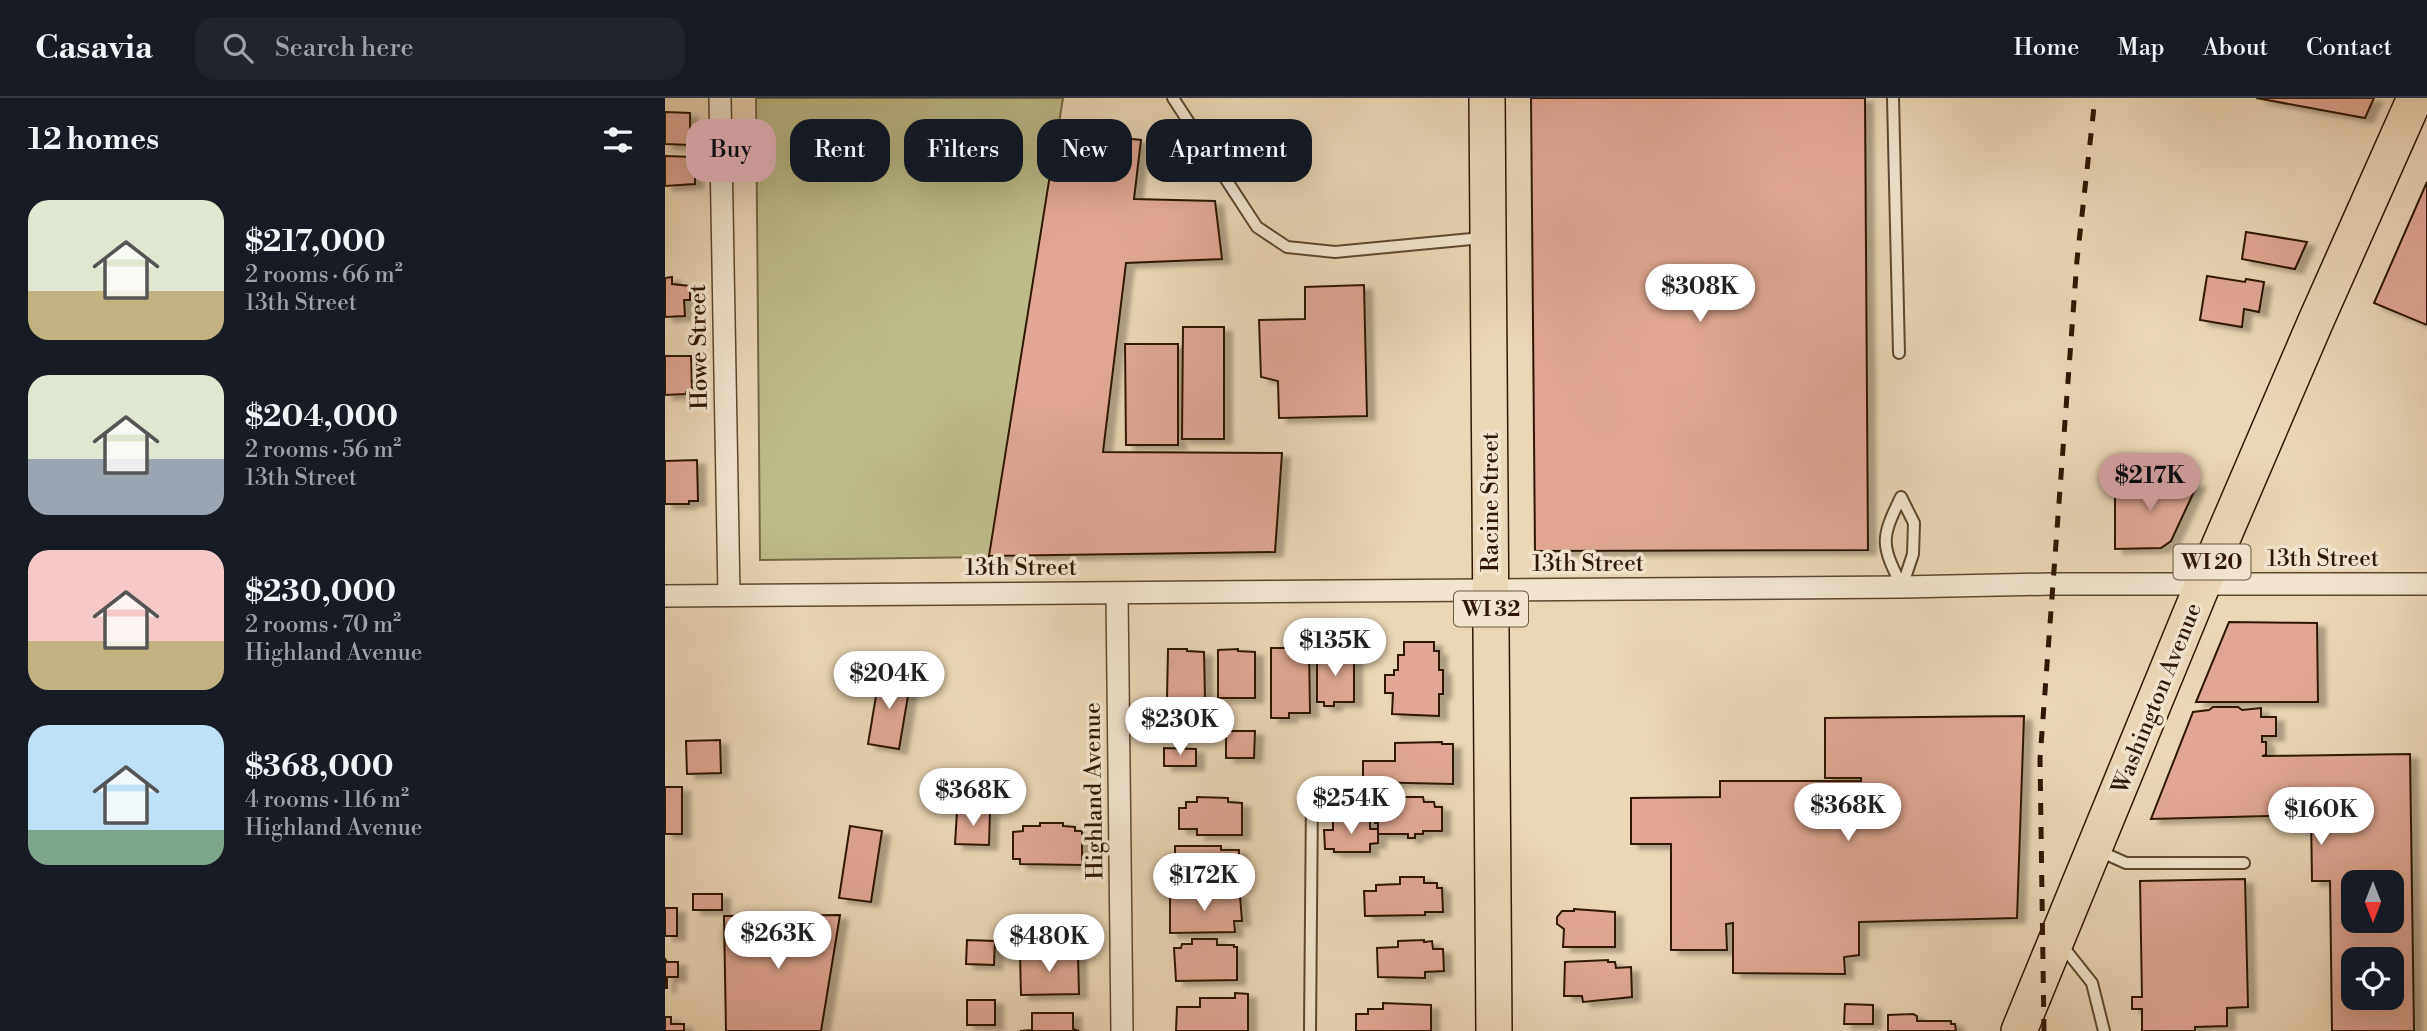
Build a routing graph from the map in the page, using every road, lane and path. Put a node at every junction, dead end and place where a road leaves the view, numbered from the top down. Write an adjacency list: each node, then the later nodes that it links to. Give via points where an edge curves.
1 (720, 98): 13 (street, Howe Street)
2 (1173, 98): 6 (lane, via 1257,226 1287,247 1335,252)
3 (1487, 98): 6 (main road, Racine Street / WI 32)
4 (1893, 98): 7 (lane)
5 (2415, 98): 9 (main road, Washington Avenue / WI 20)
6 (1488, 237): 11 (main road, Racine Street / WI 32)
7 (1899, 353)
8 (2427, 584): 9 (street, 13th Street)
9 (2201, 586): 10 (street, 13th Street); 16 (main road, Washington Avenue / WI 20)
10 (1902, 587): 10 (lane, via 1913,554 1914,523 1901,497 1886,527 1886,554); 11 (street, 13th Street)
11 (1491, 590): 12 (street, 13th Street); 21 (main road, Racine Street / WI 32)
12 (1117, 593): 13 (street, 13th Street); 19 (street, Highland Avenue)
13 (729, 595): 14 (street, 13th Street)
14 (665, 596)
15 (1312, 796): 20 (lane)
16 (2094, 849): 17 (lane, via 2126,863); 18 (main road, Washington Avenue / WI 20)
17 (2244, 863)
18 (2057, 939): 22 (main road, Washington Avenue / WI 20); 23 (lane, via 2092,983)
19 (1122, 1031)
20 (1311, 1031)
21 (1494, 1031)
22 (2019, 1031)
23 (2103, 1031)

